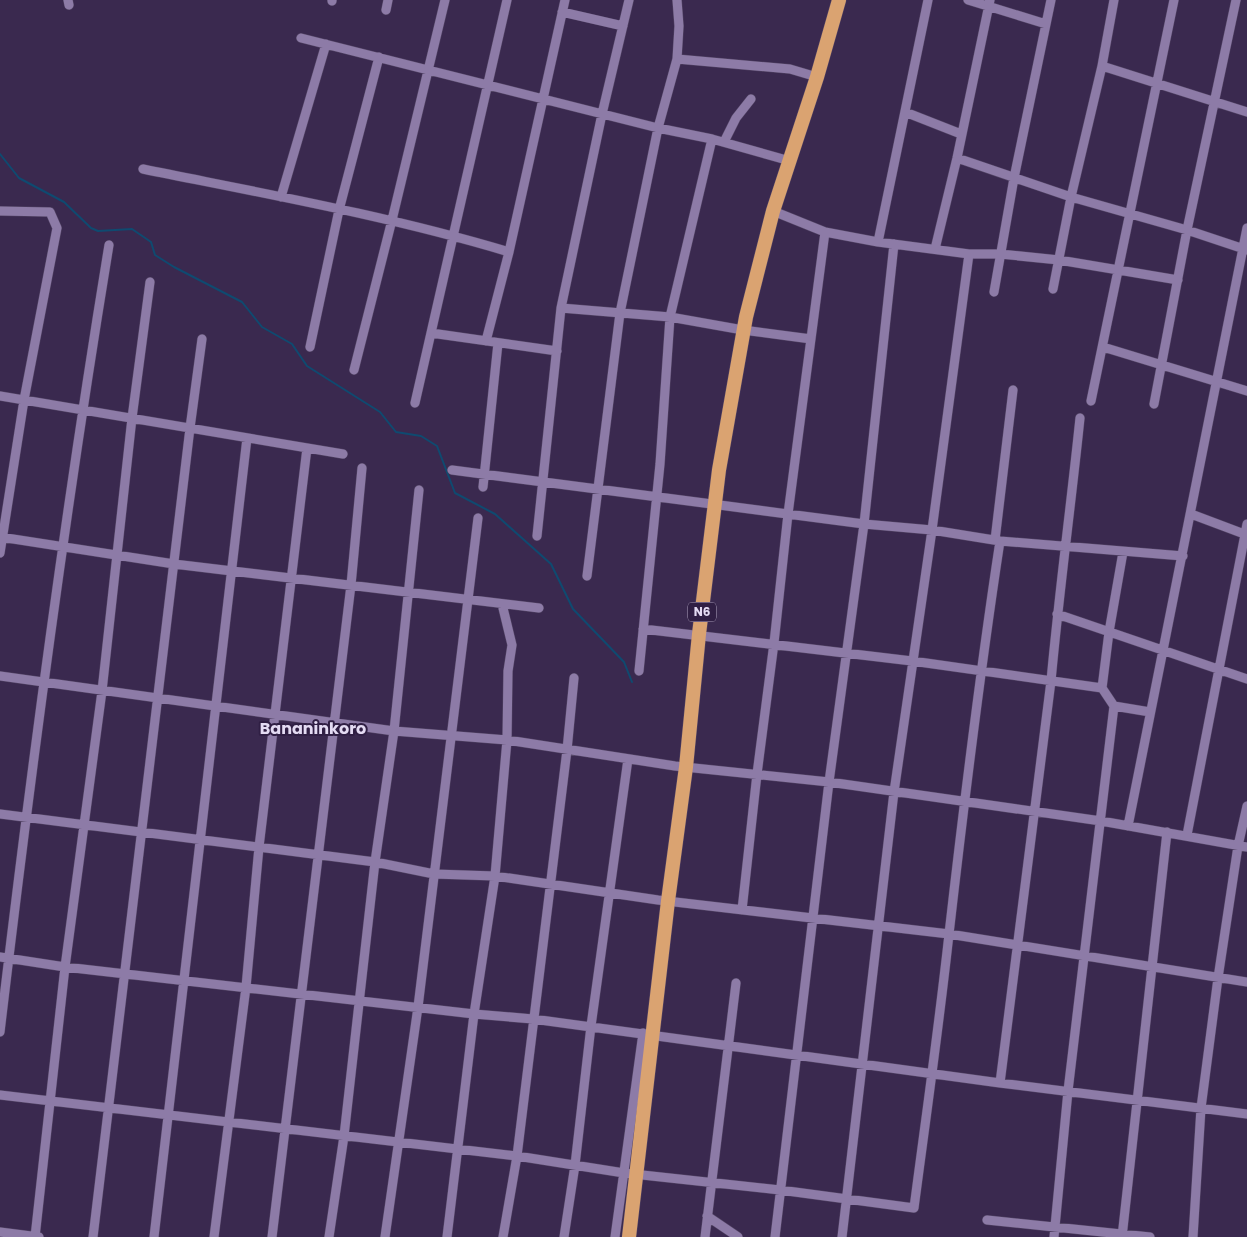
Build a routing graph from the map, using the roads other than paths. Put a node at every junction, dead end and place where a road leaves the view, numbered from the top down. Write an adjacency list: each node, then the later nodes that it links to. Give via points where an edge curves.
1 (388, 0): 15 (street)
2 (445, 0): 24 (street)
3 (507, 0): 27 (street)
4 (565, 0): 16 (street)
5 (629, 0): 18 (street)
6 (677, 0): 22 (street)
7 (839, 0): 25 (highway, N6)
8 (928, 0): 31 (street)
9 (968, 0): 14 (street)
10 (1051, 0): 17 (street)
11 (1114, 0): 23 (street)
12 (1174, 0): 26 (street)
13 (1236, 0): 30 (street)
14 (990, 3): 17 (street); 35 (street)
15 (386, 10)
16 (562, 12): 18 (street); 28 (street)
17 (1046, 24): 41 (street)
18 (623, 26): 33 (street)
19 (301, 38): 20 (street)
20 (326, 44): 21 (street); 42 (street)
21 (379, 58): 24 (street); 44 (street)
22 (677, 59): 25 (street, via 790,69); 34 (street)
23 (1102, 66): 26 (street); 43 (street)
24 (430, 69): 27 (street); 48 (street)
25 (817, 77): 39 (highway, N6)
26 (1158, 84): 30 (street); 47 (street)
27 (488, 85): 28 (street); 52 (street)
28 (542, 99): 33 (street); 58 (street)
29 (751, 99): 37 (street, via 736,118)
30 (1213, 101): 32 (street); 50 (street)
31 (905, 112): 35 (street); 53 (street)
32 (1247, 112)
33 (602, 114): 34 (street); 67 (street)
34 (658, 128): 36 (street); 68 (street)
35 (961, 134): 38 (street)
36 (712, 139): 37 (street); 69 (street)
37 (724, 142): 39 (street)
38 (957, 158): 41 (street); 56 (street)
39 (790, 161): 46 (highway, N6)
40 (144, 169): 42 (street)
41 (1014, 178): 43 (street); 60 (street)
42 (281, 197): 44 (street)
43 (1071, 197): 47 (street); 61 (street)
44 (340, 210): 48 (street); 76 (street)
45 (0, 211): 85 (street, via 50,212 57,228)
46 (773, 211): 51 (street); 70 (highway, N6)
47 (1131, 214): 50 (street); 62 (street)
48 (392, 220): 52 (street); 80 (street)
49 (1247, 228): 57 (street)
50 (1187, 230): 57 (street); 63 (street)
51 (825, 232): 53 (street); 73 (street)
52 (453, 235): 58 (street); 71 (street)
53 (878, 242): 54 (street)
54 (894, 244): 56 (street); 108 (street)
55 (108, 245): 89 (street)
56 (935, 249): 59 (street)
57 (1245, 249): 81 (street)
58 (509, 252): 74 (street)
59 (969, 254): 60 (street); 110 (street)
60 (1000, 254): 61 (street); 66 (street)
61 (1059, 260): 62 (street); 65 (street)
62 (1120, 270): 63 (street); 77 (street)
63 (1178, 280): 79 (street)
64 (150, 282): 90 (street)
65 (1053, 289)
66 (994, 292)
67 (561, 308): 68 (street); 78 (street)
68 (620, 313): 69 (street); 101 (street)
69 (670, 317): 70 (street); 103 (street)
70 (743, 330): 73 (street); 104 (highway, N6)
71 (431, 333): 74 (street); 87 (street)
72 (202, 339): 92 (street)
73 (811, 339): 105 (street)
74 (486, 341): 75 (street)
75 (498, 343): 78 (street); 98 (street)
76 (310, 347)
77 (1103, 347): 79 (street); 86 (street)
78 (557, 351): 99 (street)
79 (1162, 364): 81 (street); 88 (street)
80 (354, 370)
81 (1217, 382): 83 (street); 106 (street)
82 (1013, 390): 114 (street)
83 (1247, 391)
84 (0, 396): 85 (street)
85 (24, 400): 89 (street); 113 (street)
86 (1091, 401)
87 (415, 403)
88 (1154, 404)
89 (82, 410): 90 (street); 116 (street)
90 (132, 418): 92 (street); 119 (street)
91 (1080, 418): 115 (street)
92 (190, 428): 93 (street); 121 (street)
93 (247, 438): 94 (street); 122 (street)
94 (307, 448): 95 (street); 124 (street)
95 (343, 454)
96 (362, 468): 125 (street)
97 (452, 470): 98 (street)
98 (484, 474): 99 (street); 100 (street)
99 (544, 481): 101 (street); 112 (street)
100 (483, 487)
101 (598, 488): 103 (street); 123 (street)
102 (419, 490): 126 (street)
103 (656, 496): 104 (street); 131 (street)
104 (714, 505): 105 (street); 133 (highway, N6)
105 (788, 514): 108 (street); 134 (street)
106 (1191, 514): 111 (street); 120 (street)
107 (478, 518): 127 (street)
108 (864, 524): 110 (street); 136 (street)
109 (1247, 524): 111 (street)
110 (932, 530): 114 (street); 137 (street)
111 (1246, 534): 138 (street)
112 (537, 536)
113 (1, 537): 116 (street); 118 (street)
114 (998, 540): 115 (street); 139 (street)
115 (1066, 546): 117 (street); 130 (street)
116 (62, 547): 119 (street); 145 (street)
117 (1123, 552): 120 (street); 132 (street)
118 (0, 554)
119 (117, 556): 121 (street); 147 (street)
120 (1183, 556): 135 (street)
121 (174, 564): 122 (street); 148 (street)
122 (232, 570): 124 (street); 149 (street)
123 (587, 576)
124 (292, 578): 125 (street); 152 (street)
125 (352, 585): 126 (street); 153 (street)
126 (408, 593): 127 (street); 154 (street)
127 (469, 599): 128 (street); 155 (street)
128 (502, 604): 129 (street); 156 (street, via 512,645 508,671)
129 (540, 608)
130 (1057, 614): 132 (street); 144 (street)
131 (644, 629): 133 (street); 140 (street)
132 (1109, 632): 135 (street); 146 (street)
133 (699, 634): 134 (street); 159 (highway, N6)
134 (774, 643): 136 (street); 160 (street)
135 (1162, 650): 138 (street); 151 (street)
136 (847, 653): 137 (street); 161 (street)
137 (912, 661): 139 (street); 162 (street)
138 (1219, 669): 143 (street); 173 (street)
139 (980, 670): 144 (street); 163 (street)
140 (639, 671)
141 (0, 676): 145 (street)
142 (574, 678): 157 (street)
143 (1247, 678)
144 (1051, 681): 146 (street); 165 (street)
145 (43, 682): 147 (street); 167 (street)
146 (1102, 688): 150 (street)
147 (102, 691): 148 (street); 169 (street)
148 (158, 698): 149 (street); 171 (street)
149 (216, 706): 152 (street); 174 (street)
150 (1114, 706): 151 (street); 168 (street)
151 (1150, 712): 170 (street)
152 (276, 714): 153 (street); 176 (street)
153 (335, 722): 154 (street); 177 (street)
154 (394, 731): 155 (street); 178 (street)
155 (451, 736): 156 (street); 179 (street)
156 (507, 740): 157 (street); 180 (street)
157 (567, 750): 158 (street); 181 (street)
158 (628, 759): 159 (street); 182 (street)
159 (686, 767): 160 (street); 183 (highway, N6)
160 (757, 774): 161 (street); 184 (street)
161 (829, 782): 162 (street); 185 (street)
162 (894, 792): 163 (street); 186 (street)
163 (964, 801): 165 (street); 187 (street)
164 (1247, 806): 175 (street)
165 (1035, 812): 168 (street); 188 (street)
166 (0, 814): 167 (street)
167 (27, 817): 169 (street); 190 (street)
168 (1101, 821): 170 (street); 189 (street)
169 (84, 826): 171 (street); 191 (street)
170 (1128, 826): 172 (street)
171 (141, 832): 174 (street); 193 (street)
172 (1167, 832): 173 (street); 192 (street)
173 (1187, 836): 175 (street)
174 (201, 839): 176 (street); 195 (street)
175 (1242, 846): 194 (street)
176 (259, 847): 177 (street); 198 (street)
177 (319, 855): 178 (street); 199 (street)
178 (375, 862): 179 (street); 200 (street)
179 (434, 874): 180 (street); 201 (street)
180 (495, 876): 181 (street); 202 (street)
181 (550, 884): 182 (street); 203 (street)
182 (611, 893): 183 (street); 204 (street)
183 (668, 901): 184 (street); 206 (highway, N6)
184 (742, 910): 185 (street)
185 (814, 918): 186 (street); 208 (street)
186 (878, 927): 187 (street); 209 (street)
187 (949, 934): 188 (street); 210 (street)
188 (1017, 946): 189 (street); 211 (street)
189 (1085, 957): 192 (street); 212 (street)
190 (4, 958): 191 (street); 205 (street)
191 (65, 967): 193 (street); 215 (street)
192 (1152, 968): 194 (street); 214 (street)
193 (125, 973): 195 (street); 216 (street)
194 (1218, 978): 196 (street); 217 (street)
195 (183, 980): 198 (street); 219 (street)
196 (1247, 982)
197 (736, 983): 207 (street)
198 (246, 987): 199 (street); 220 (street)
199 (301, 994): 200 (street); 221 (street)
200 (360, 1001): 201 (street); 222 (street)
201 (418, 1007): 202 (street); 223 (street)
202 (474, 1014): 203 (street); 224 (street)
203 (533, 1018): 204 (street); 225 (street)
204 (591, 1026): 206 (street); 226 (street)
205 (0, 1032)
206 (647, 1034): 207 (street); 227 (highway, N6)
207 (727, 1045): 208 (street); 228 (street)
208 (797, 1055): 209 (street); 229 (street)
209 (863, 1064): 210 (street); 230 (street)
210 (932, 1073): 211 (street); 230 (street, via 914,1208)
211 (1000, 1083): 212 (street)
212 (1068, 1091): 214 (street); 233 (street)
213 (0, 1095): 215 (street)
214 (1138, 1100): 217 (street); 235 (street)
215 (50, 1101): 216 (street); 236 (street)
216 (108, 1108): 219 (street); 237 (street)
217 (1201, 1108): 218 (street); 254 (street)
218 (1247, 1114)
219 (168, 1115): 220 (street); 238 (street)
220 (229, 1122): 221 (street); 239 (street)
221 (285, 1129): 222 (street); 240 (street)
222 (344, 1136): 223 (street); 241 (street)
223 (399, 1143): 224 (street); 242 (street)
224 (457, 1150): 225 (street); 243 (street)
225 (517, 1156): 226 (street); 244 (street)
226 (575, 1165): 227 (street); 245 (street)
227 (630, 1174): 228 (street); 246 (street); 247 (highway, N6)
228 (711, 1182): 229 (street); 231 (street)
229 (780, 1190): 230 (street); 250 (street)
230 (846, 1198): 251 (street)
231 (707, 1216): 248 (street); 249 (street)
232 (988, 1220): 233 (street)
233 (1055, 1226): 235 (street); 252 (street)
234 (0, 1232): 236 (street)
235 (1122, 1235): 253 (street)
236 (36, 1237)
237 (93, 1237)
238 (154, 1237)
239 (214, 1237)
240 (272, 1237)
241 (329, 1237)
242 (385, 1237)
243 (447, 1237)
244 (503, 1237)
245 (564, 1237)
246 (616, 1237)
247 (629, 1237)
248 (705, 1237)
249 (738, 1237)
250 (775, 1237)
251 (842, 1237)
252 (1054, 1237)
253 (1150, 1237)
254 (1193, 1237)

